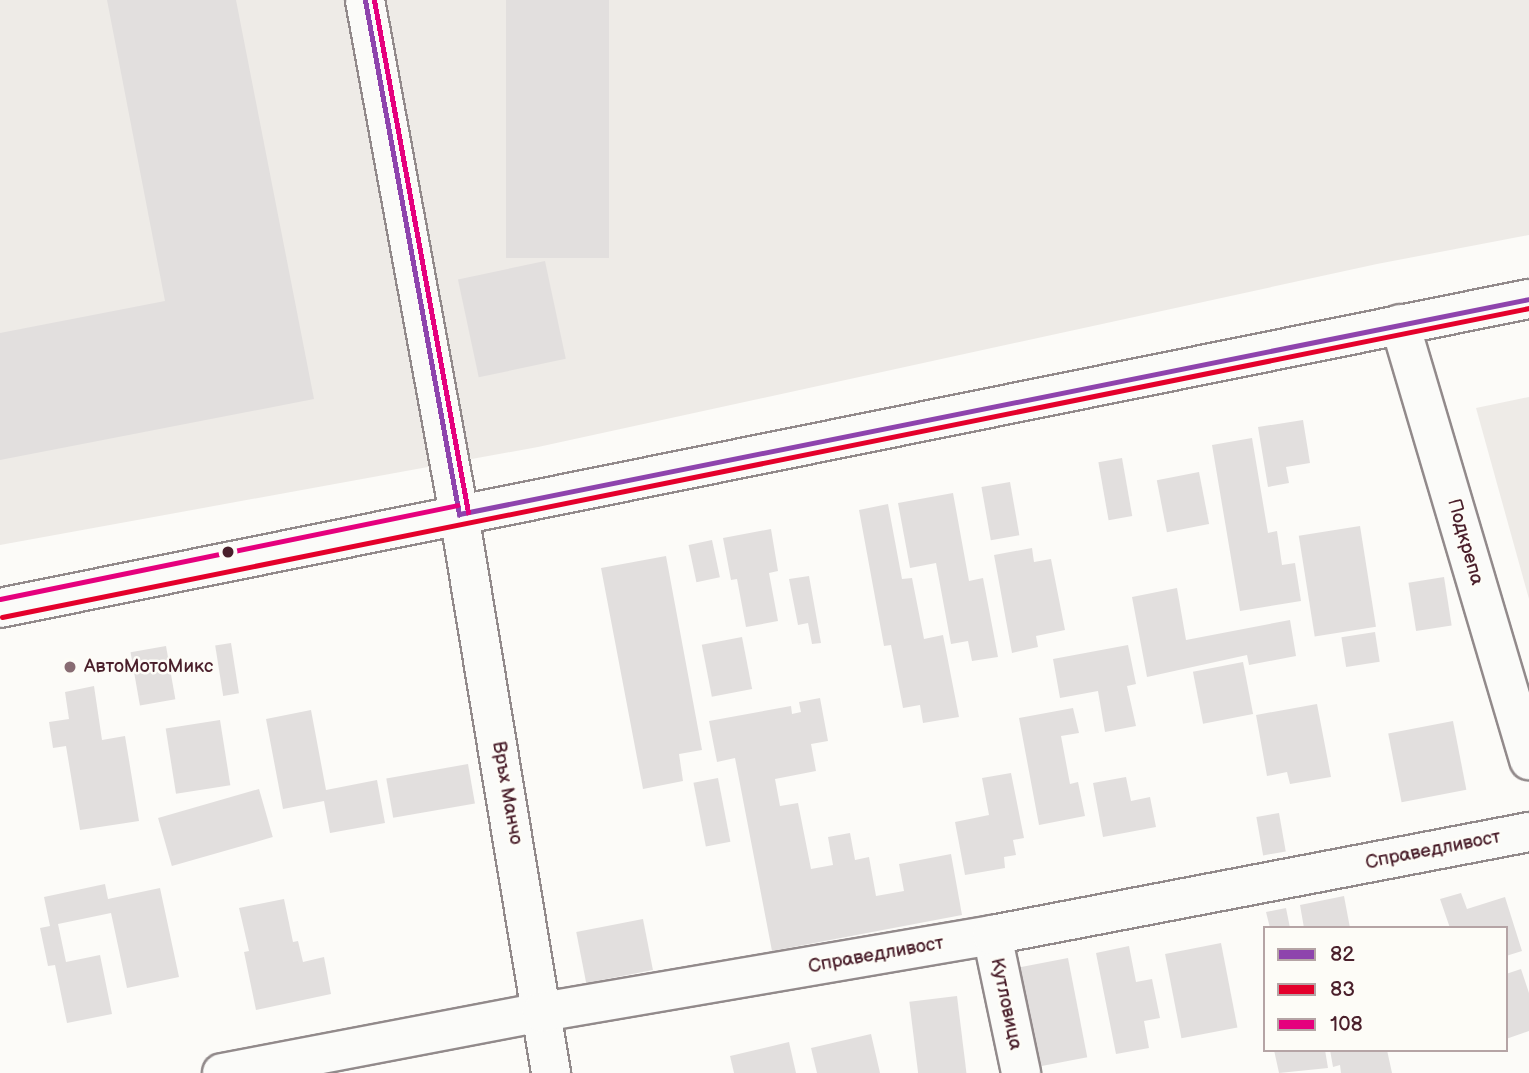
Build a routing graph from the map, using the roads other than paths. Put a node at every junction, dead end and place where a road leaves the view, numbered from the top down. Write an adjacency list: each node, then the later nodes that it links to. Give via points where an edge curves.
1 (365, 0): 4 (street, Връх Манчо)
2 (1529, 299): 3 (street)
3 (1401, 324): 4 (street); 6 (street, Подкрепа)
4 (459, 514): 5 (street); 9 (street, Връх Манчо)
5 (0, 608)
6 (1529, 760)
7 (1529, 832): 8 (street, Справедливост)
8 (992, 935): 9 (street, Справедливост); 12 (street, Кутловица)
9 (542, 1012): 10 (street, Справедливост); 11 (street, Връх Манчо)
10 (222, 1073)
11 (551, 1073)
12 (1021, 1073)

